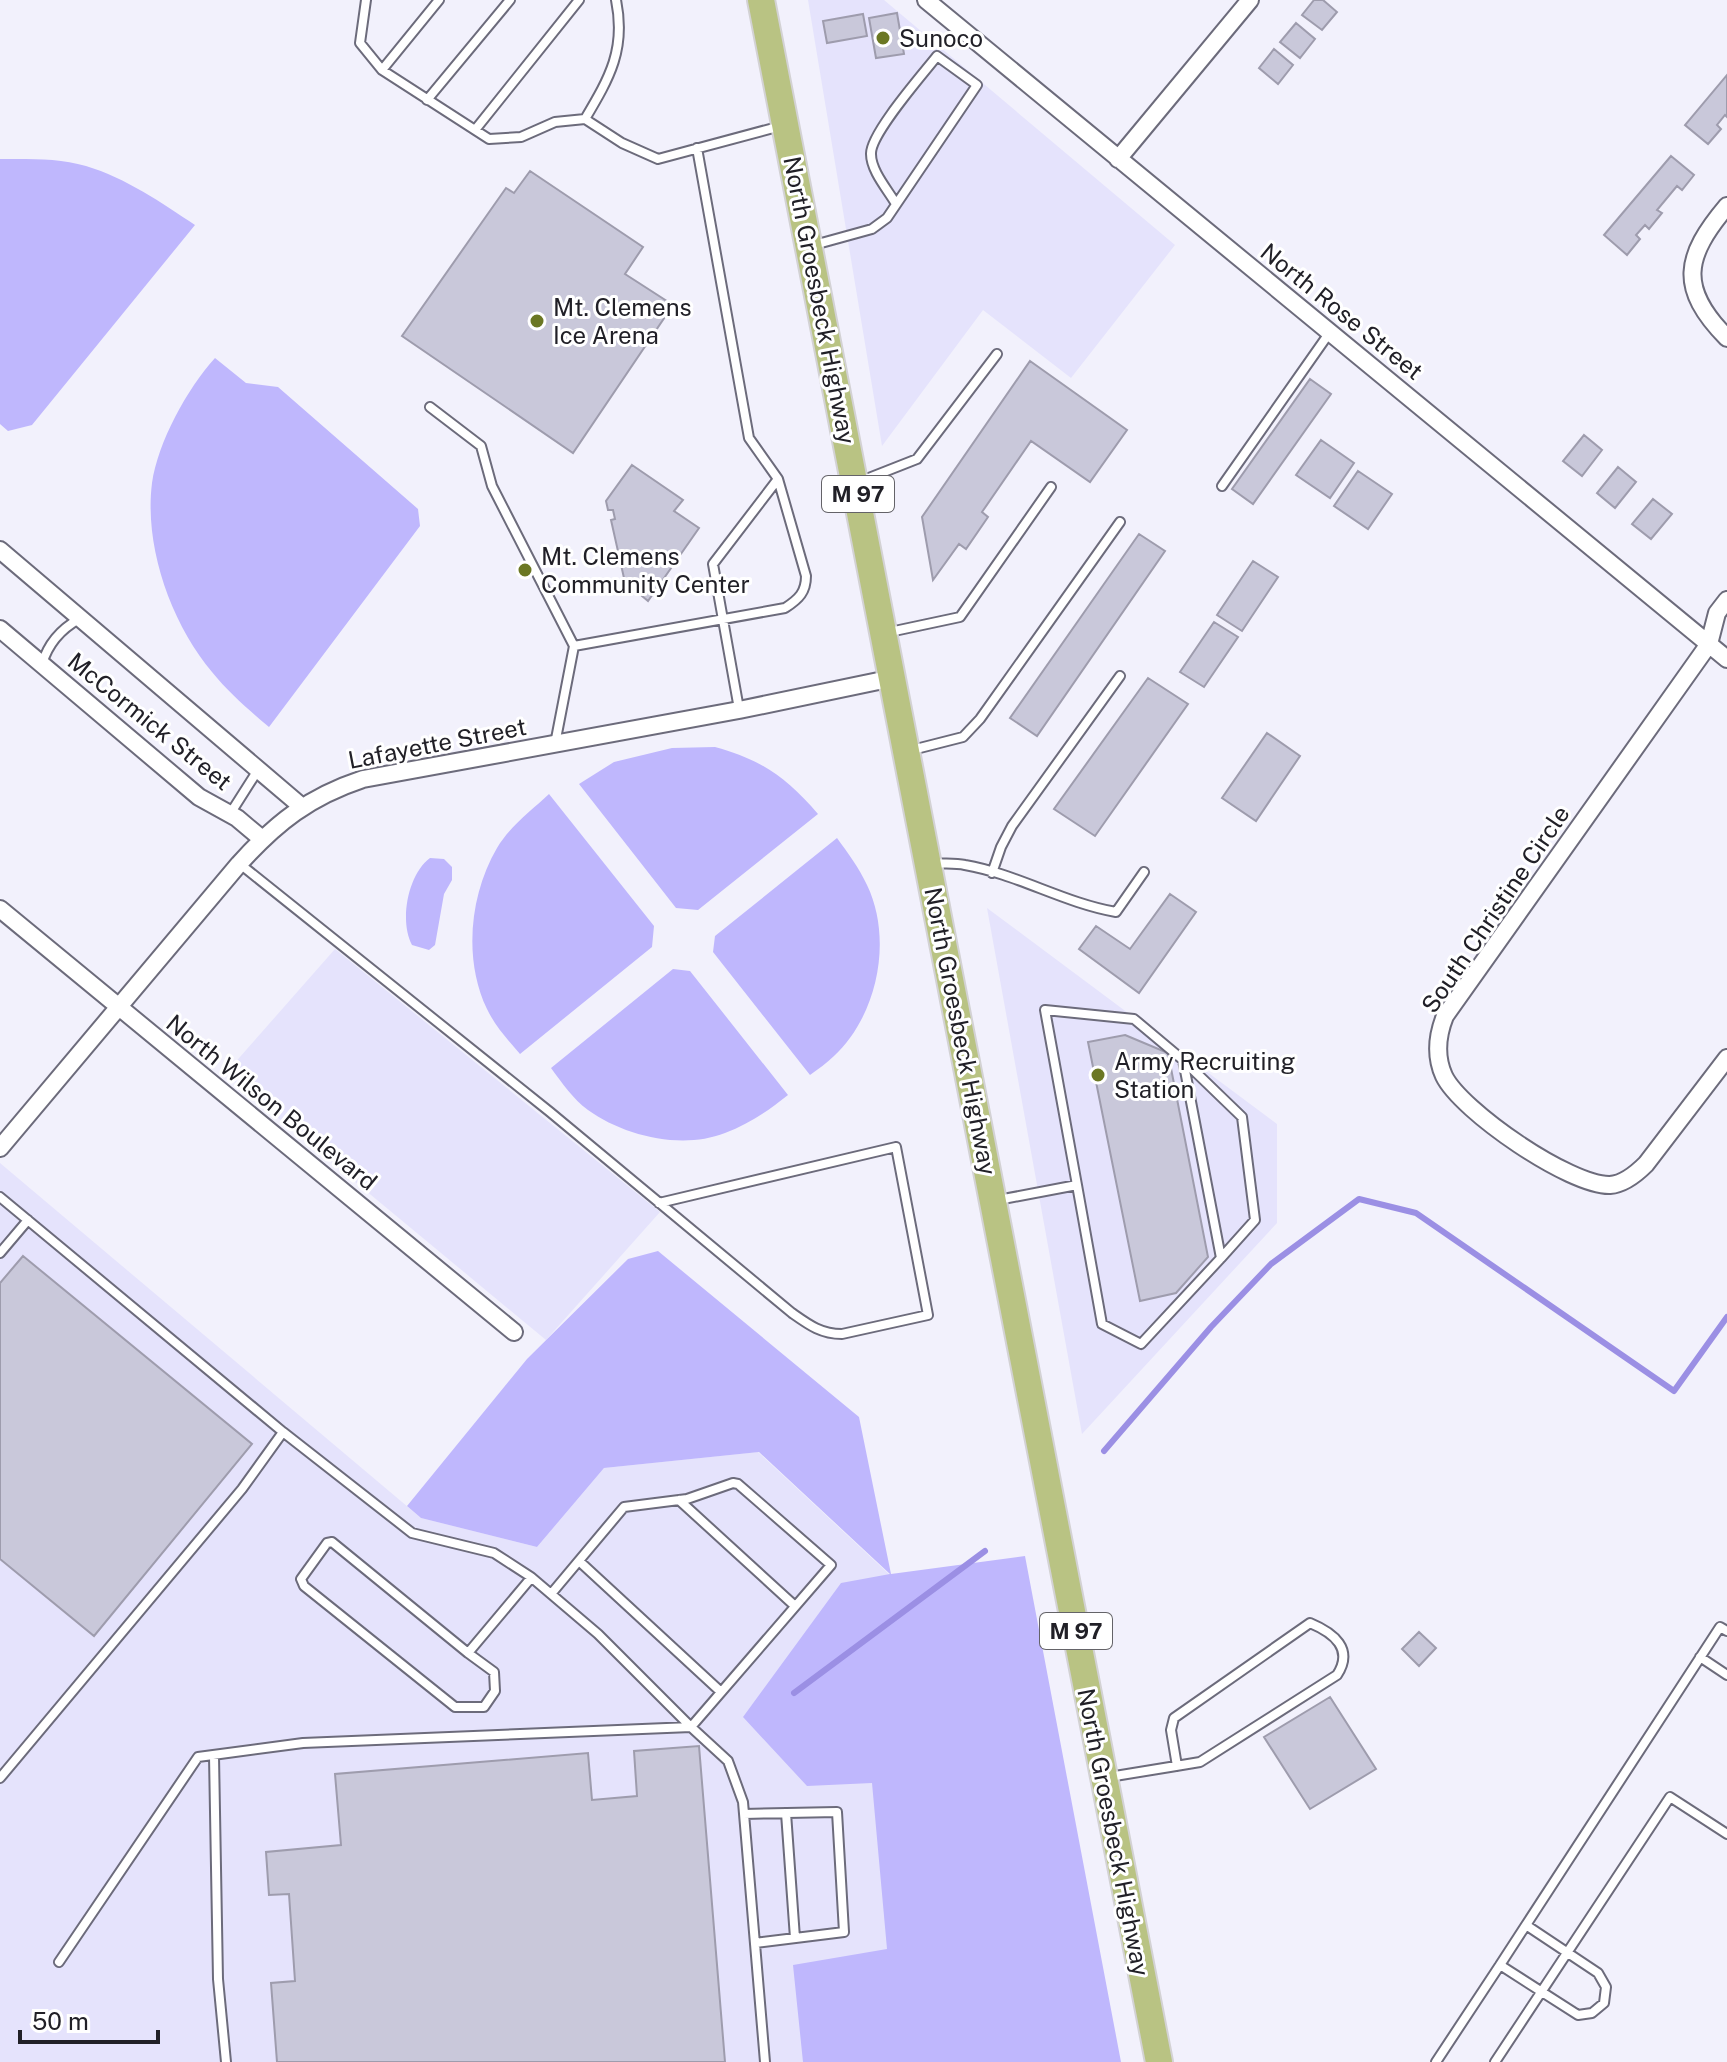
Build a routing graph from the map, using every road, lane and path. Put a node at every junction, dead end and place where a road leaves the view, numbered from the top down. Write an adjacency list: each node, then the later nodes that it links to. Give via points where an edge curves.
1 (366, 0): 9 (lane, via 360,43)
2 (439, 0): 9 (lane)
3 (510, 0): 10 (lane)
4 (579, 0): 13 (lane)
5 (616, 0): 11 (lane, via 620,44)
6 (761, 0): 12 (main road, North Groesbeck Highway / M 97)
7 (926, 0): 15 (street, North Rose Street)
8 (1250, 0): 15 (street)
9 (382, 70): 10 (lane)
10 (427, 100): 13 (lane)
11 (585, 119): 13 (lane, via 555,122 521,137 489,139); 14 (lane, via 658,159)
12 (786, 125): 14 (lane); 18 (main road, North Groesbeck Highway / M 97)
13 (475, 130)
14 (697, 148): 23 (lane, via 749,438)
15 (1118, 159): 19 (street, North Rose Street)
16 (896, 204): 16 (lane, via 977,85 937,56 871,148 873,163); 18 (lane, via 878,226)
17 (1727, 206): 20 (street, via 1702,238 1691,269 1701,307)
18 (809, 246): 24 (main road, North Groesbeck Highway / M 97)
19 (1330, 331): 25 (lane); 35 (street, North Rose Street)
20 (1727, 338)
21 (997, 354): 24 (lane, via 917,459)
22 (430, 407): 36 (lane, via 481,446 492,486)
23 (778, 479): 31 (lane, via 713,564); 31 (lane, via 806,588 785,608)
24 (856, 484): 33 (main road, North Groesbeck Highway / M 97)
25 (1222, 486)
26 (1051, 487): 33 (lane, via 960,617)
27 (1120, 522): 43 (lane, via 980,719 963,737)
28 (0, 550): 30 (street, McCormick Street)
29 (1727, 600): 35 (street, South Christine Circle, via 1717,613)
30 (80, 618): 38 (lane, McCormick Street, via 55,638); 44 (street, McCormick Street)
31 (724, 620): 36 (lane); 41 (lane)
32 (0, 629): 38 (street, McCormick Street)
33 (885, 633): 40 (main road, North Groesbeck Highway / M 97)
34 (1727, 637): 35 (street)
35 (1709, 644): 37 (street, North Rose Street); 54 (street, South Christine Circle, via 1464,987 1445,1016 1438,1041 1446,1079 1465,1101 1556,1167 1583,1181 1612,1185 1636,1174)
36 (574, 646): 42 (lane)
37 (1727, 659)
38 (42, 664): 46 (street, McCormick Street, via 199,797)
39 (1120, 676): 51 (lane, via 1012,826)
40 (893, 678): 41 (street, Lafayette Street); 43 (main road, North Groesbeck Highway / M 97)
41 (739, 710): 42 (street, Lafayette Street)
42 (555, 745): 45 (street, Lafayette Street, via 363,779)
43 (907, 752): 48 (main road, North Groesbeck Highway / M 97)
44 (258, 770): 45 (street, McCormick Street); 46 (lane, McCormick Street)
45 (301, 806): 47 (street, Lafayette Street)
46 (230, 814): 47 (street, McCormick Street)
47 (262, 839): 49 (street, Lafayette Street)
48 (929, 863): 51 (lane); 59 (main road, North Groesbeck Highway / M 97)
49 (239, 864): 53 (street, Lafayette Street); 60 (lane)
50 (1144, 872): 51 (lane, via 1116,912)
51 (992, 873)
52 (0, 909): 53 (street, North Wilson Boulevard)
53 (120, 1008): 56 (street, Lafayette Street); 64 (street, North Wilson Boulevard)
54 (1727, 1058)
55 (1183, 1060): 57 (lane, via 1134,1019 1045,1010); 63 (lane); 63 (lane, via 1242,1117 1255,1220)
56 (0, 1148)
57 (1077, 1185): 59 (lane); 63 (lane, via 1102,1324 1141,1344)
58 (0, 1197): 61 (lane)
59 (993, 1201): 79 (main road, North Groesbeck Highway / M 97)
60 (659, 1203): 60 (lane, via 820,1332 842,1334 928,1315 896,1147)
61 (28, 1220): 62 (lane); 65 (lane)
62 (0, 1253)
63 (1221, 1258)
64 (514, 1332)
65 (283, 1432): 68 (lane, via 412,1533 494,1553); 80 (lane, via 242,1489)
66 (679, 1500): 67 (lane, via 624,1507); 70 (lane); 70 (lane, via 738,1484 831,1565)
67 (579, 1561): 69 (lane); 75 (lane)
68 (531, 1578): 69 (lane); 72 (lane)
69 (551, 1594): 76 (lane)
70 (795, 1606): 75 (lane)
71 (1727, 1631): 73 (lane, via 1720,1627)
72 (468, 1653): 72 (lane, via 494,1672 495,1691 484,1707 455,1707 301,1579 332,1542)
73 (1700, 1657): 74 (lane); 84 (lane)
74 (1727, 1675)
75 (721, 1692): 76 (lane)
76 (691, 1727): 77 (lane, via 303,1743); 82 (lane, via 728,1761)
77 (214, 1756): 88 (lane, via 198,1757); 91 (lane, via 218,1979)
78 (1177, 1766): 78 (lane, via 1200,1762 1337,1675 1344,1664 1343,1649 1329,1631 1310,1623 1174,1718); 79 (lane)
79 (1104, 1777): 93 (main road, North Groesbeck Highway / M 97)
80 (0, 1778)
81 (786, 1813): 82 (lane); 85 (lane); 85 (lane, via 837,1812 844,1932)
82 (744, 1814): 86 (lane)
83 (1727, 1834): 87 (lane, via 1670,1797)
84 (1526, 1925): 87 (lane); 89 (lane)
85 (795, 1938): 86 (lane)
86 (755, 1943): 92 (lane)
87 (1567, 1952): 90 (lane); 90 (lane, via 1604,1979 1604,2003 1592,2013 1578,2015)
88 (59, 1962)
89 (1500, 1965): 90 (lane); 94 (lane)
90 (1541, 1992): 95 (lane)
91 (226, 2062)
92 (765, 2062)
93 (1159, 2062)
94 (1436, 2062)
95 (1495, 2062)

